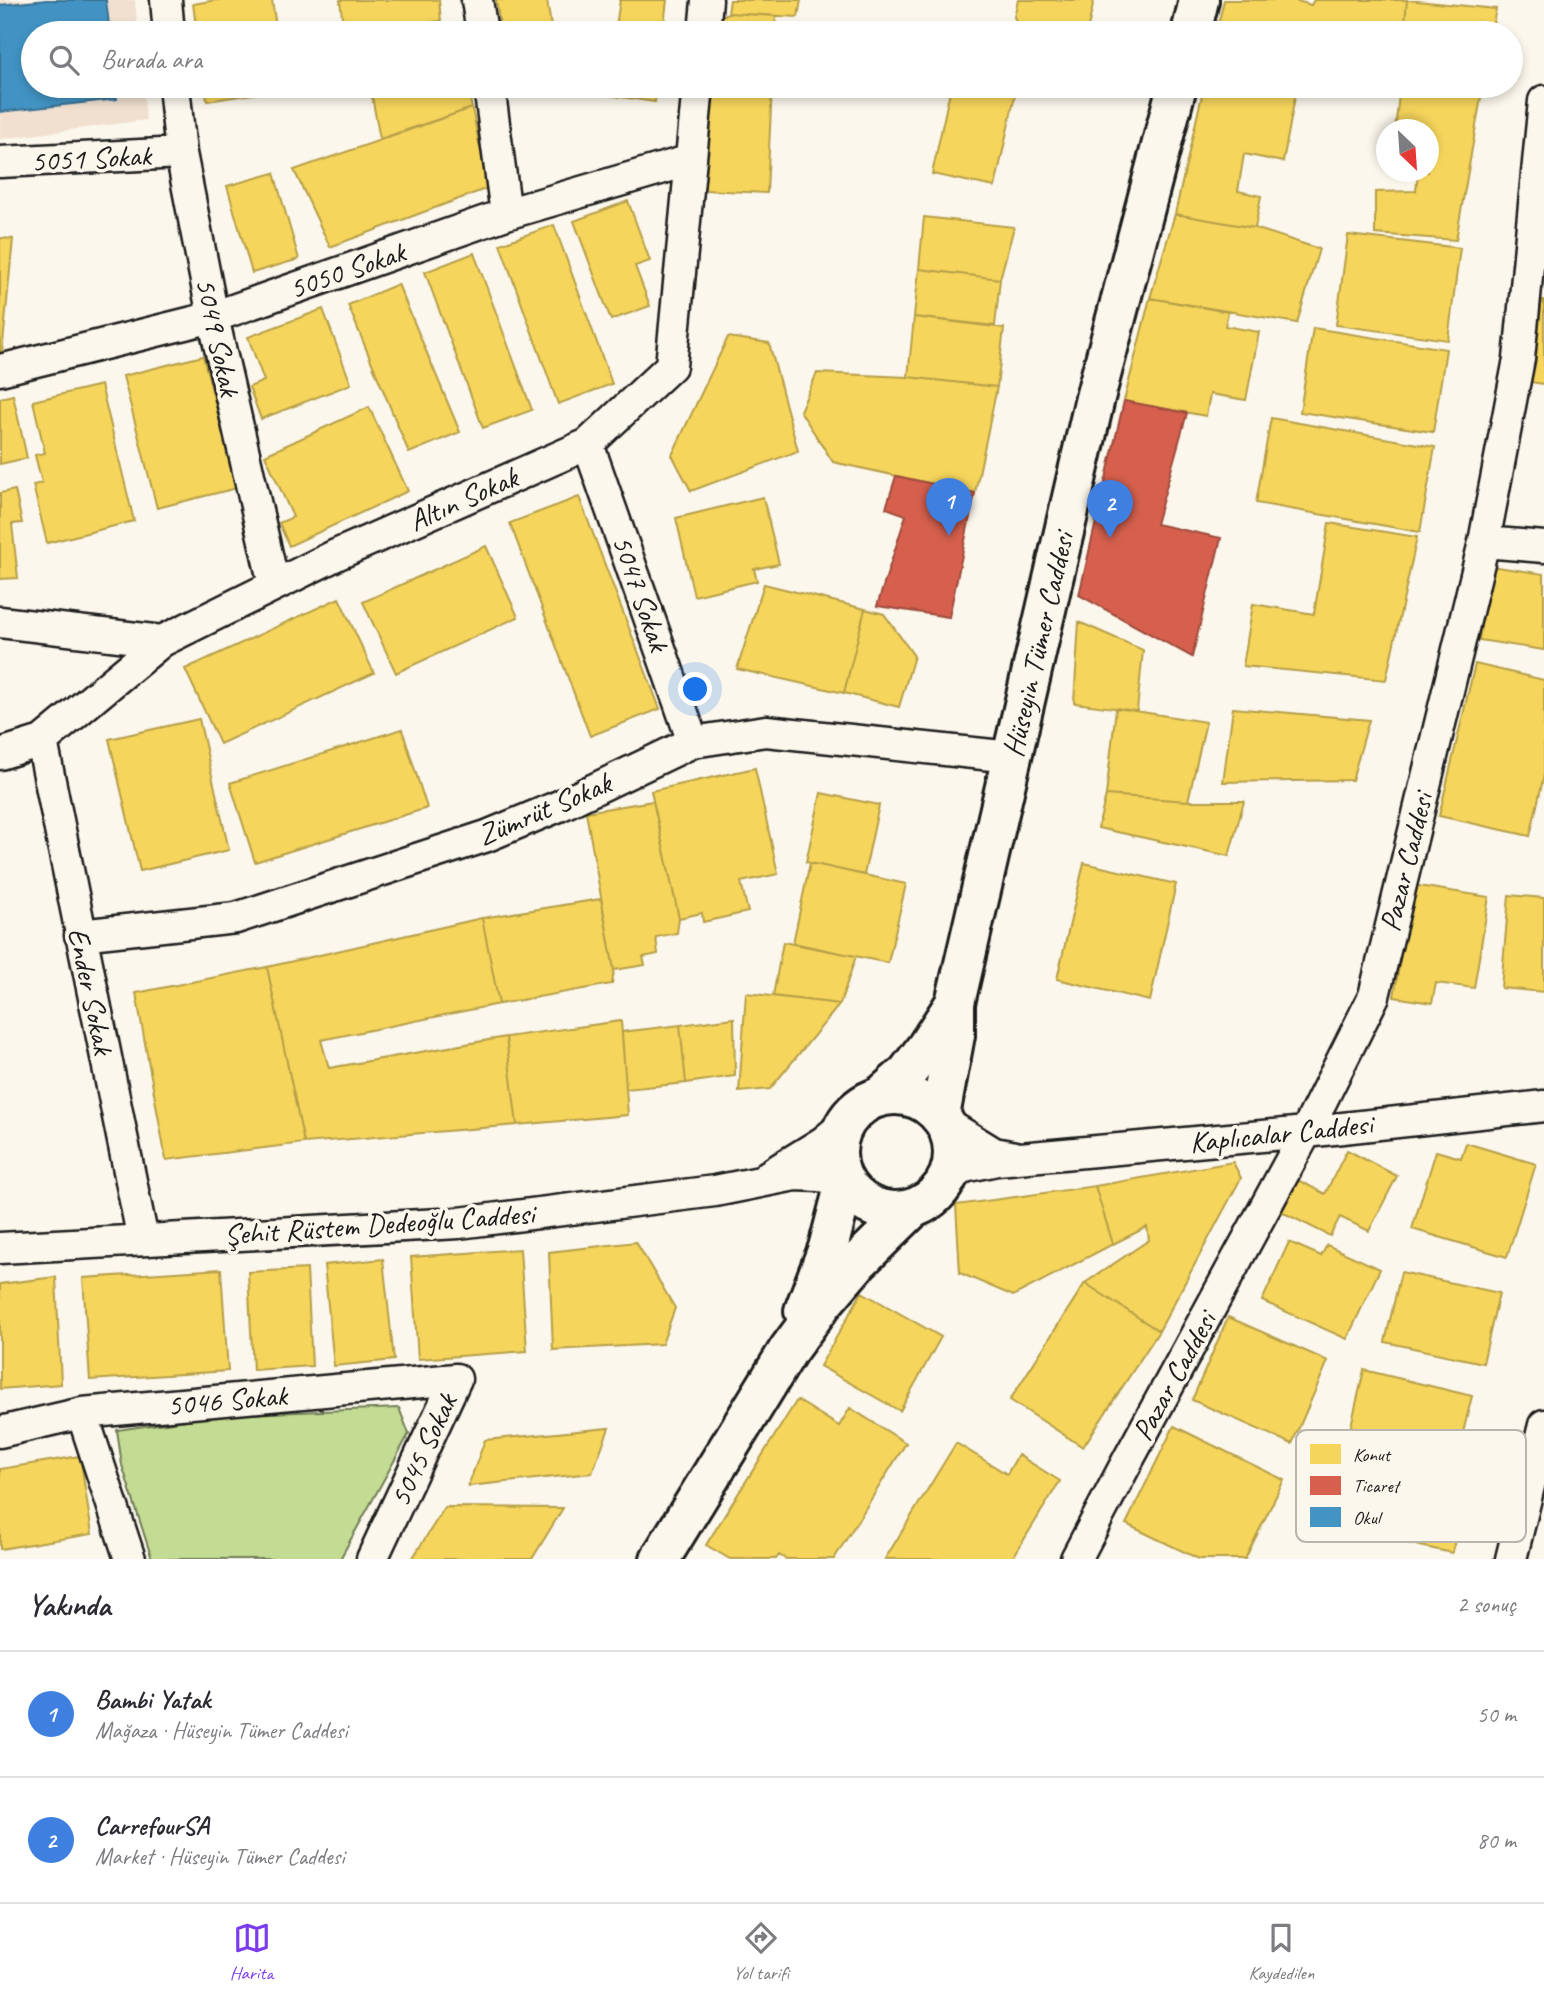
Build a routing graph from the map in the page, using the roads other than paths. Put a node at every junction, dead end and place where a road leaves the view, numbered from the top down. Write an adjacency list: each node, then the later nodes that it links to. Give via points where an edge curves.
1 (166, 0): 5 (street)
2 (477, 0): 6 (street)
3 (707, 0): 7 (street)
4 (1199, 0): 8 (main road)
5 (168, 21)
6 (480, 21)
7 (705, 21)
8 (1194, 21)
9 (175, 98): 14 (street, 5049 Sokak)
10 (491, 98): 17 (street)
11 (697, 98): 15 (street, Altın Sokak)
12 (1174, 98): 29 (main road, Hüseyin Tümer Caddesi, via 1095,398)
13 (1544, 101): 21 (street, Pazar Caddesi, via 1519,359)
14 (181, 153): 16 (street, 5051 Sokak); 18 (street, 5049 Sokak)
15 (691, 160): 17 (street, 5050 Sokak); 20 (street, Altın Sokak, via 671,366)
16 (0, 162)
17 (506, 214): 18 (street, 5050 Sokak)
18 (213, 317): 19 (street, 5050 Sokak); 23 (street, 5049 Sokak)
19 (0, 370)
20 (588, 444): 23 (street, Altın Sokak); 27 (street, 5047 Sokak)
21 (1484, 542): 22 (street); 36 (street, Pazar Caddesi, via 1374,996)
22 (1544, 547)
23 (274, 585): 25 (street, Altın Sokak)
24 (0, 622): 25 (street)
25 (162, 641): 26 (street, Altın Sokak)
26 (42, 741): 28 (street, Altın Sokak); 30 (street, Ender Sokak)
27 (693, 743): 29 (street, Zümrüt Sokak, via 766,731); 30 (street, Zümrüt Sokak, via 487,836 236,918)
28 (0, 754)
29 (1011, 757): 31 (main road, Hüseyin Tümer Caddesi)
30 (80, 935): 42 (street, Ender Sokak)
31 (955, 1003): 32 (main road, Hüseyin Tümer Caddesi, via 907,1073); 34 (main road, Hüseyin Tümer Caddesi)
32 (881, 1096): 34 (main road, via 900,1094 918,1099); 35 (main road, Hüseyin Tümer Caddesi, via 863,1104)
33 (1544, 1106): 36 (street, Kaplıcalar Caddesi)
34 (943, 1120): 37 (street, via 995,1153); 38 (main road, Hüseyin Tümer Caddesi, via 953,1142 954,1161)
35 (846, 1123): 39 (street, Şehit Rüstem Dedeoğlu Caddesi); 40 (main road, via 836,1154)
36 (1306, 1132): 37 (street, Kaplıcalar Caddesi); 54 (street, Pazar Caddesi)
37 (1018, 1158): 38 (street, Kaplıcalar Caddesi, via 964,1167)
38 (948, 1179): 41 (main road, via 937,1195)
39 (757, 1183): 40 (street, Şehit Rüstem Dedeoğlu Caddesi, via 795,1175); 42 (street, Şehit Rüstem Dedeoğlu Caddesi, via 459,1223)
40 (845, 1183): 41 (main road, via 864,1203 883,1211); 44 (main road, via 828,1248)
41 (912, 1209): 44 (main road, via 859,1261)
42 (143, 1240): 43 (street, Şehit Rüstem Dedeoğlu Caddesi)
43 (0, 1248)
44 (789, 1349): 53 (main road)
45 (456, 1379): 46 (street, 5046 Sokak); 52 (street, 5045 Sokak)
46 (82, 1413): 48 (street, 5046 Sokak); 51 (street)
47 (1544, 1425): 49 (street)
48 (0, 1432)
49 (1526, 1498)
50 (1515, 1542): 55 (street)
51 (130, 1559)
52 (372, 1559)
53 (660, 1559)
54 (1076, 1559)
55 (1511, 1559)

